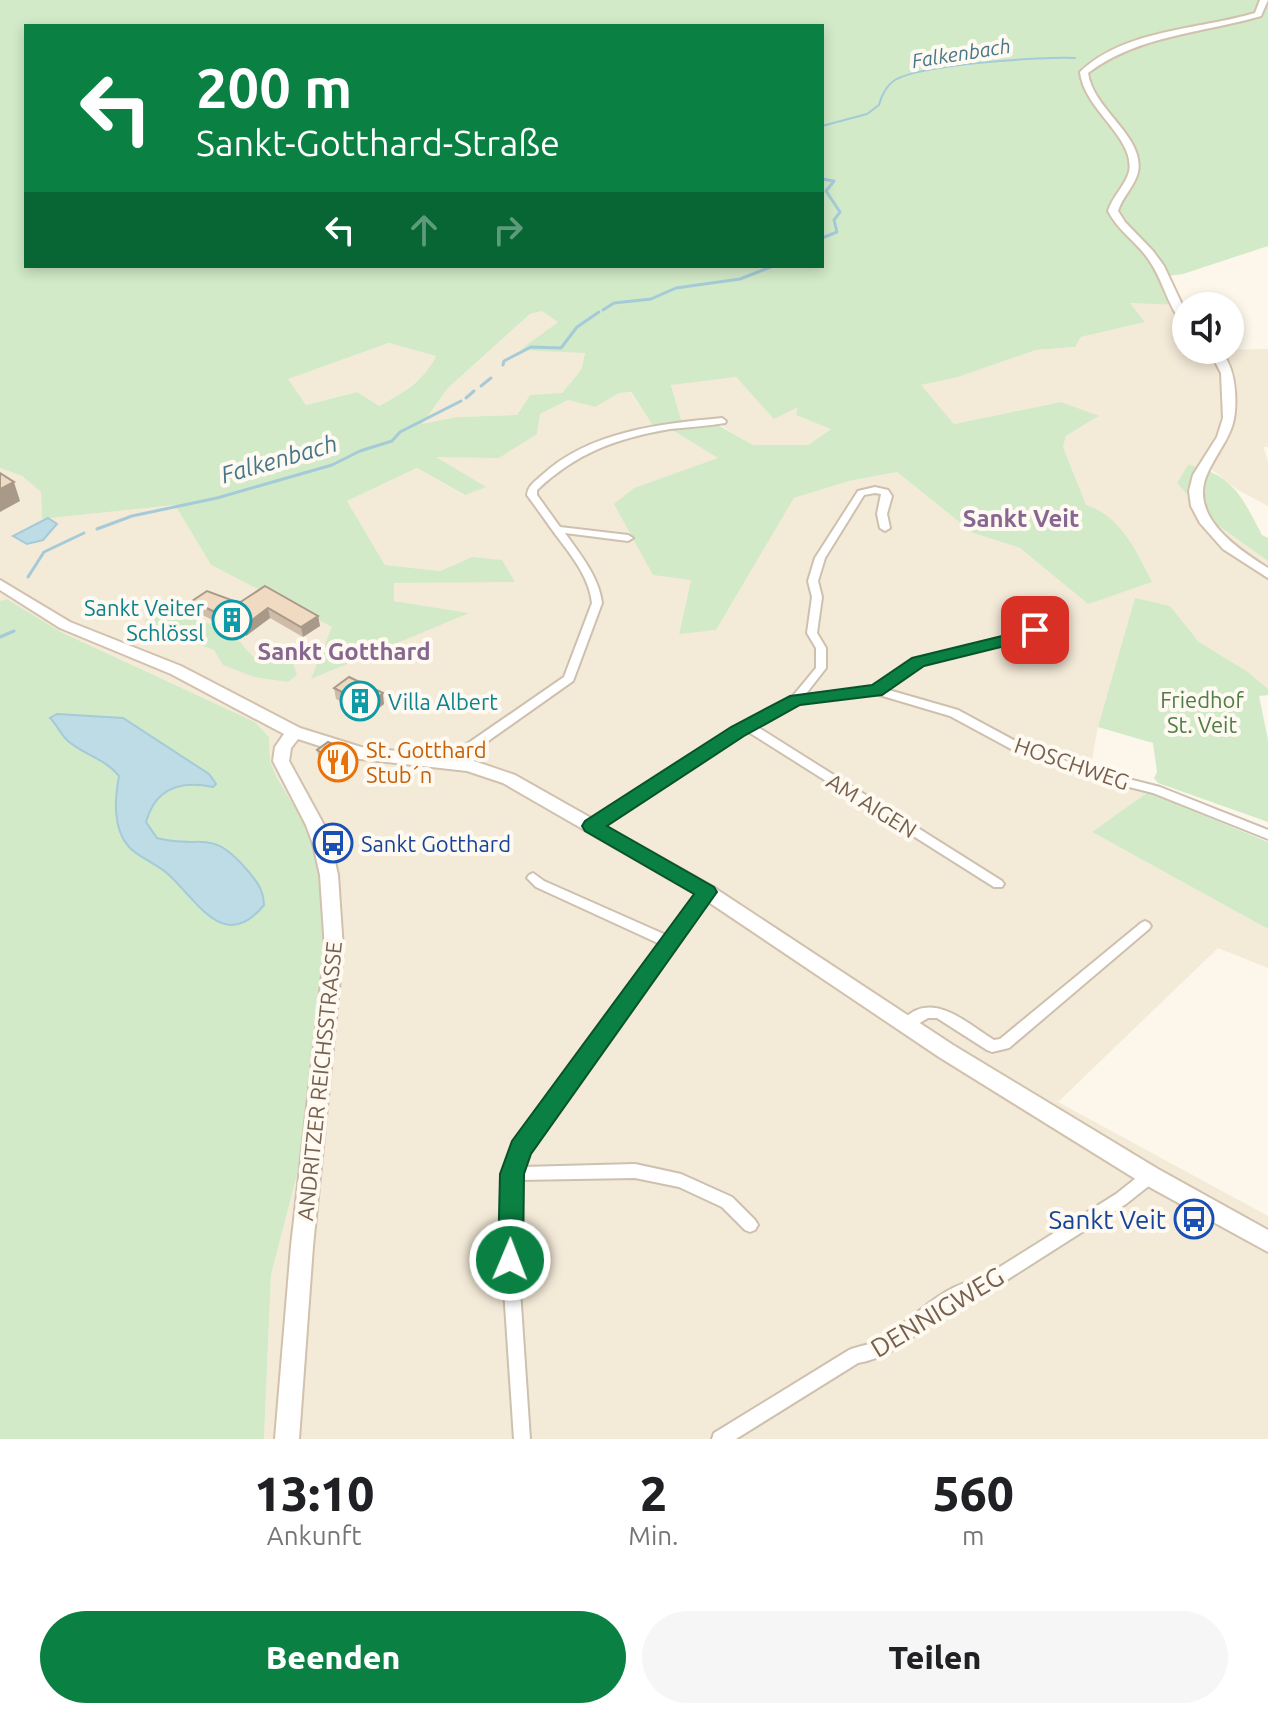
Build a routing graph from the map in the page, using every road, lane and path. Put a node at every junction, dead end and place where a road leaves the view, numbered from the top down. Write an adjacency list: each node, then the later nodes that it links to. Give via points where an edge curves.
1 (1264, 0): 2 (street, via 1258,14 1110,53 1084,72 1089,95 1116,125 1134,161 1130,182 1113,211 1117,222 1157,263)
2 (1172, 299)
3 (1225, 364): 8 (street, via 1231,413 1224,441 1197,479 1197,499 1221,542)
4 (722, 421): 6 (street, via 618,437 548,475 532,495)
5 (885, 528): 12 (street, via 885,492 861,493 820,558 813,581 817,597 812,633 821,648 821,668)
6 (556, 529): 7 (street); 15 (street, via 598,596 577,663 569,679 468,749)
7 (628, 538)
8 (1268, 574)
9 (0, 584): 14 (street, via 65,625 176,670)
10 (1035, 630): 11 (street, HOSCHWEG, via 919,662)
11 (876, 690): 12 (street, HOSCHWEG); 17 (street, HOSCHWEG, via 954,713 1017,747 1156,790)
12 (796, 700): 13 (street, HOSCHWEG)
13 (747, 726): 16 (street, HOSCHWEG); 19 (street, AM AIGEN)
14 (294, 732): 15 (street, via 382,757); 28 (street, ANDRITZER REICHSSTRASSE, via 281,761 322,844 334,949)
15 (468, 765): 16 (street, via 509,779)
16 (592, 826): 20 (street)
17 (1268, 835)
18 (533, 878): 22 (street)
19 (998, 884)
20 (707, 892): 22 (street); 23 (street)
21 (1145, 926): 23 (street, via 1004,1044 992,1046 940,1013 926,1012)
22 (668, 942): 24 (street, via 521,1149)
23 (906, 1025): 25 (street)
24 (512, 1174): 26 (street, via 635,1171 681,1181 727,1202); 29 (street, via 510,1260)
25 (1150, 1176): 27 (street); 30 (street, DENNIGWEG, via 982,1287 973,1285 930,1311 923,1322 867,1356 855,1356)
26 (750, 1225)
27 (1268, 1242)
28 (287, 1439)
29 (522, 1439)
30 (720, 1439)

